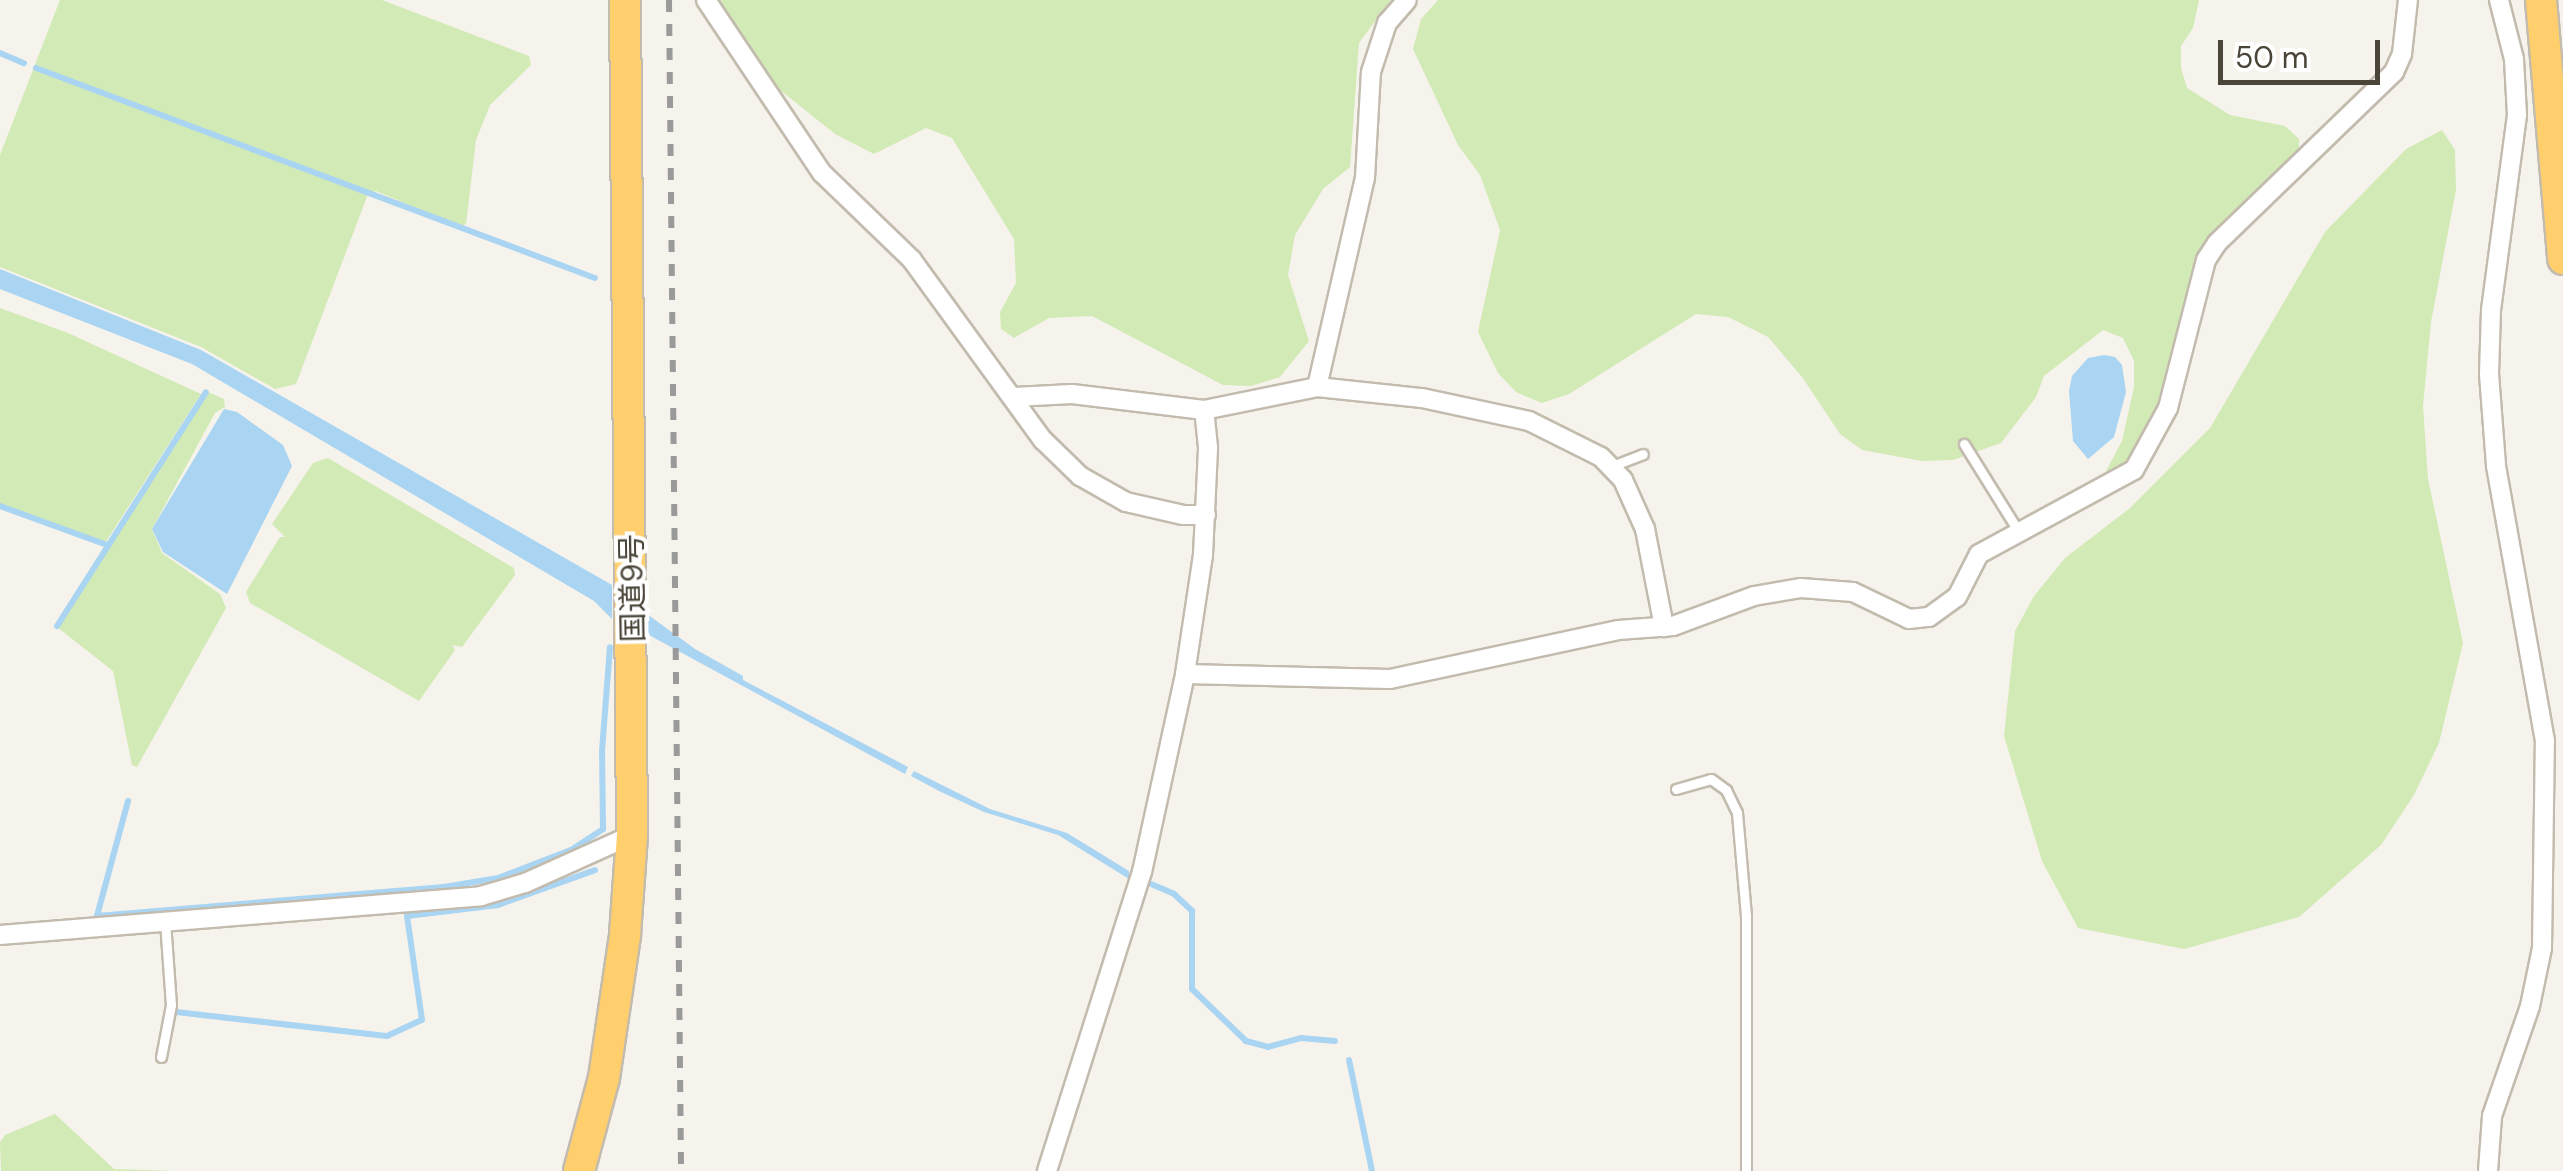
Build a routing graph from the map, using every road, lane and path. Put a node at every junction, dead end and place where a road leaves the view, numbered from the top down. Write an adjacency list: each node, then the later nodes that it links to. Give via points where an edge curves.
1 (626, 0): 19 (highway, 国道9号)
2 (706, 0): 9 (street, via 822,173 912,260)
3 (1407, 0): 8 (street, via 1387,23 1371,72 1365,178)
4 (2408, 0): 15 (street, via 2394,72 2206,260 2168,408 2147,453 2120,480)
5 (2498, 0): 26 (street, via 2514,59 2516,114 2489,374 2496,466 2544,741 2542,948 2530,1006 2492,1116)
6 (2541, 0): 7 (highway)
7 (2563, 259)
8 (1317, 388): 10 (street); 13 (street, via 1503,413 1558,433)
9 (1014, 397): 10 (street, via 1072,394); 14 (street, via 1043,440 1102,490 1152,509)
10 (1204, 410): 14 (street)
11 (1964, 444): 15 (lane)
12 (1643, 454): 13 (lane)
13 (1612, 466): 16 (street, via 1646,528)
14 (1206, 515): 17 (street)
15 (2019, 532): 16 (street, via 1980,554 1957,597 1922,620 1853,592 1801,588 1754,596)
16 (1664, 627): 17 (street, via 1618,630 1374,681)
17 (1185, 674): 24 (street, via 1142,872)
18 (1676, 790): 25 (lane, via 1711,779 1726,790 1737,813 1746,935)
19 (632, 835): 20 (street, via 482,896); 23 (highway, 国道9号, via 607,1059)
20 (165, 922): 21 (street); 22 (lane, via 171,1005)
21 (0, 935)
22 (161, 1057)
23 (580, 1171)
24 (1047, 1171)
25 (1746, 1171)
26 (2488, 1171)

